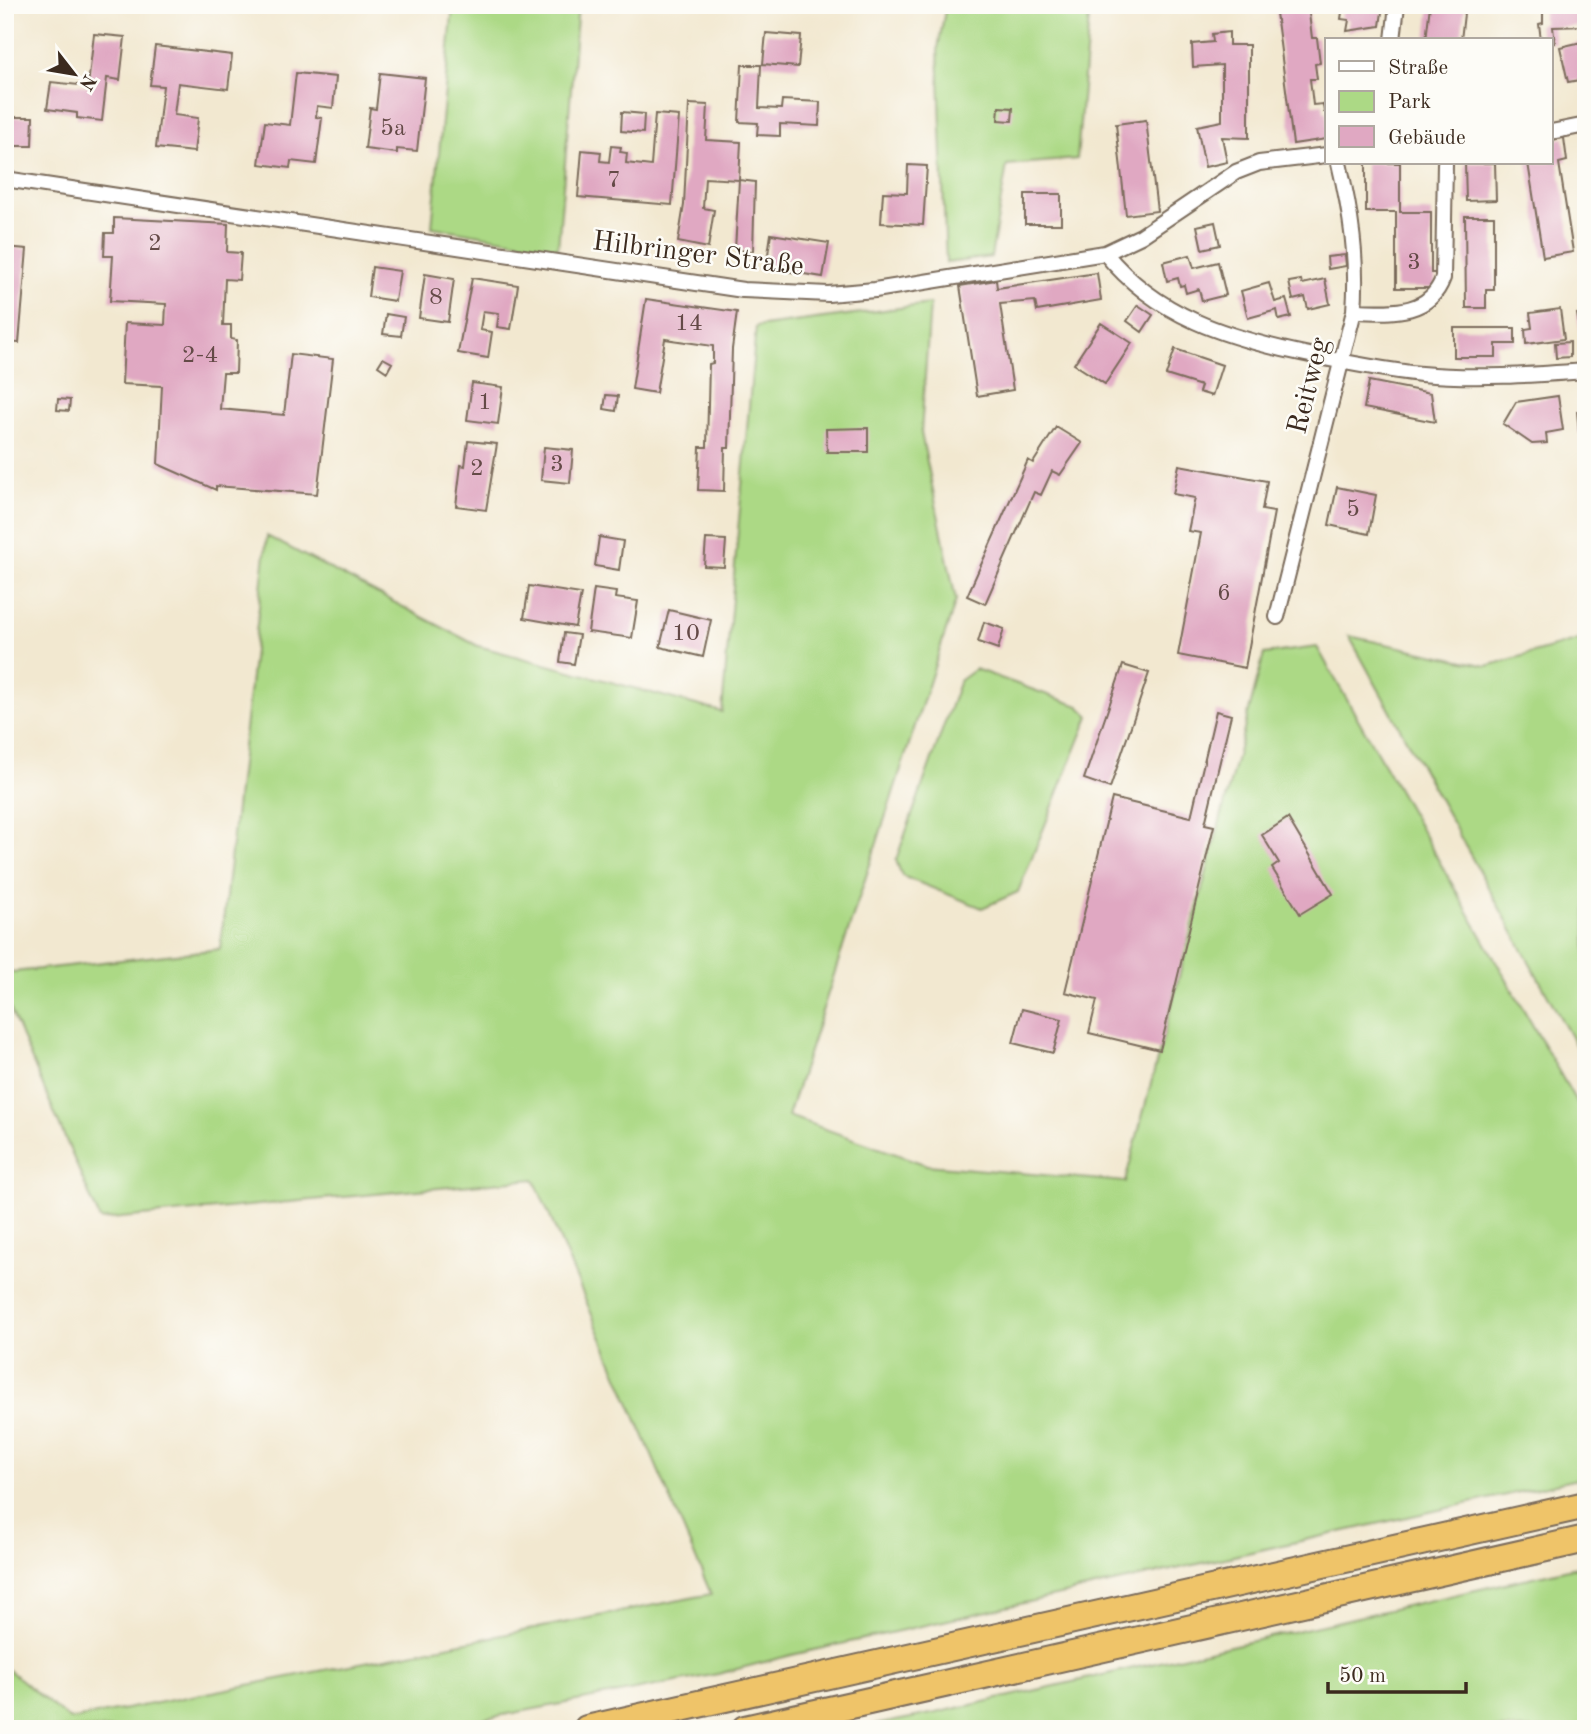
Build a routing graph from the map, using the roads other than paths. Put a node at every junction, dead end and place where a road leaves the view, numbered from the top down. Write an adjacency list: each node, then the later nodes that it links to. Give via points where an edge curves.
1 (1397, 5): 2 (street)
2 (1393, 38)
3 (1586, 125): 4 (street)
4 (1552, 132)
5 (1325, 155): 9 (street, Hilbringer Straße, via 1259,163 1236,172 1141,236)
6 (1339, 164): 10 (street, Reitweg, via 1354,240)
7 (1445, 164): 10 (street, via 1443,278 1438,291 1411,309)
8 (5, 179): 9 (street, Hilbringer Straße, via 789,294 875,290)
9 (1105, 253): 11 (street, via 1136,286 1198,324 1267,346)
10 (1354, 311): 11 (street, Reitweg)
11 (1341, 362): 12 (street, via 1420,374 1472,376); 13 (street, Reitweg)
12 (1586, 371)
13 (1277, 617)
14 (1586, 1505): 16 (highway)
15 (1586, 1539): 17 (highway)
16 (587, 1729)
17 (745, 1729)

